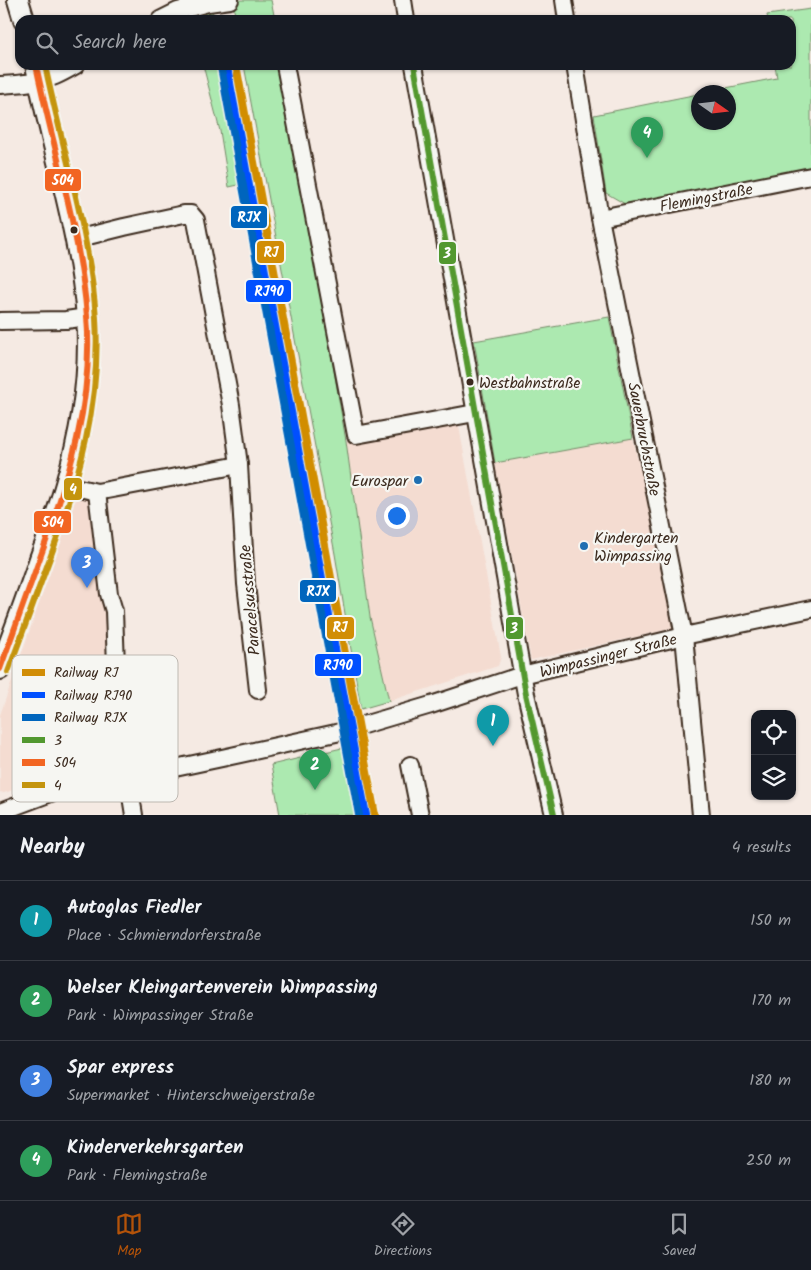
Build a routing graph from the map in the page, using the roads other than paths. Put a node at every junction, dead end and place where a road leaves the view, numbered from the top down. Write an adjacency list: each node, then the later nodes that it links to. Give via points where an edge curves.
1 (18, 0): 5 (main road)
2 (230, 0): 6 (street)
3 (403, 0): 7 (street)
4 (564, 0): 8 (street)
5 (22, 15)
6 (170, 15)
7 (405, 15)
8 (566, 15)
9 (66, 70): 13 (street, via 55,76)
10 (286, 70): 20 (street, via 356,434)
11 (415, 70): 20 (street)
12 (576, 70): 16 (street, Sauerbruchstraße)
13 (37, 73): 14 (street, via 21,84); 17 (main road)
14 (0, 85)
15 (811, 176): 16 (street, Flemingstraße)
16 (600, 218): 25 (street, Sauerbruchstraße)
17 (76, 239): 18 (main road); 21 (street, Paracelsusstraße, via 184,214 191,214 196,220)
18 (87, 317): 19 (street); 22 (main road, via 85,399)
19 (0, 321)
20 (475, 413): 28 (street)
21 (239, 465): 23 (street); 29 (street, Paracelsusstraße, via 246,584)
22 (66, 485): 23 (street); 27 (main road)
23 (96, 492): 26 (street, via 114,611)
24 (811, 609): 25 (street, Wimpassinger Straße)
25 (684, 636): 28 (street, Wimpassinger Straße); 38 (street, Sauerbruchstraße)
26 (116, 655)
27 (0, 669)
28 (522, 675): 31 (street, Wimpassinger Straße, via 336,732); 37 (street)
29 (258, 690)
30 (410, 765): 36 (street)
31 (178, 767)
32 (21, 802): 34 (street, Wimpassinger Straße)
33 (132, 802): 35 (street)
34 (2, 808)
35 (134, 815)
36 (420, 815)
37 (554, 815)
38 (701, 815)

